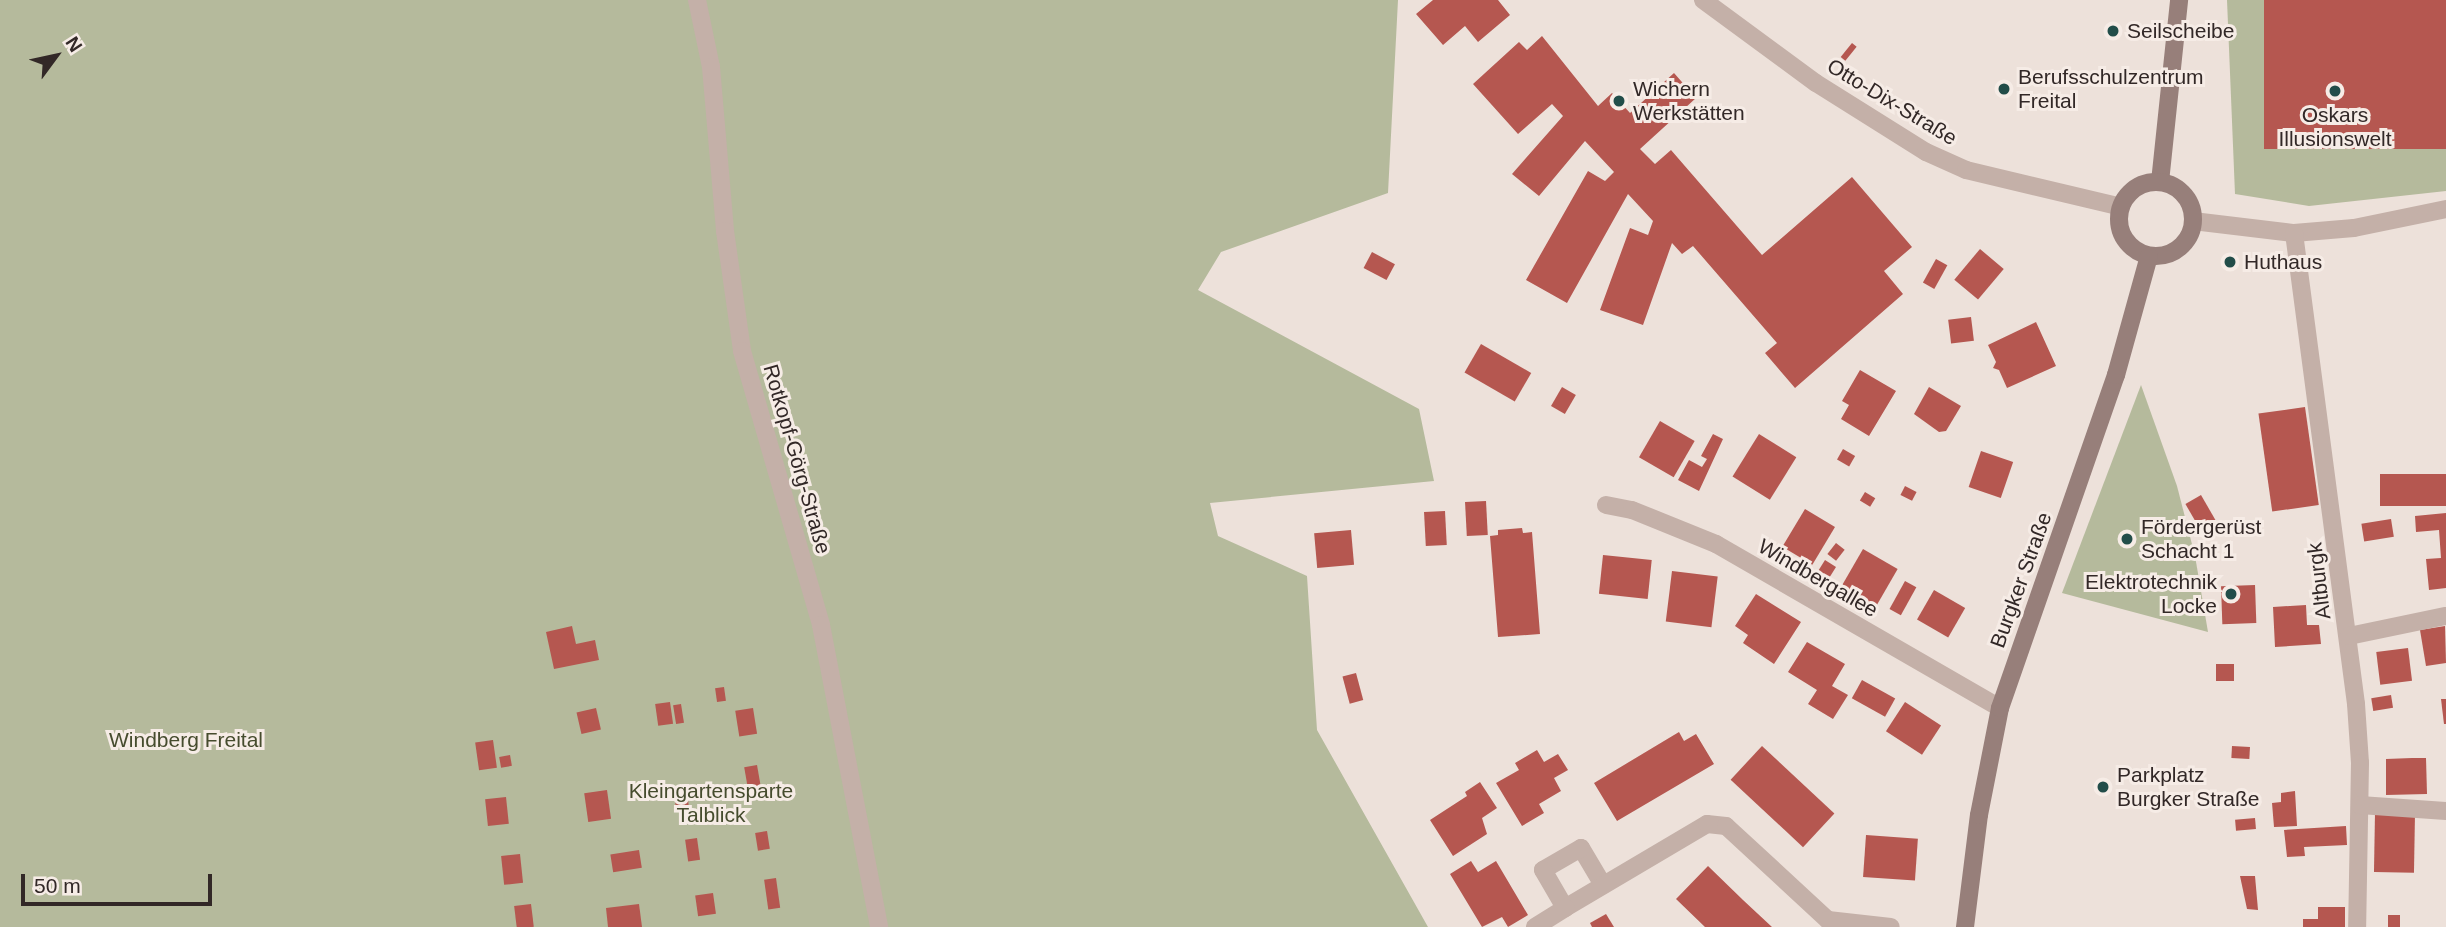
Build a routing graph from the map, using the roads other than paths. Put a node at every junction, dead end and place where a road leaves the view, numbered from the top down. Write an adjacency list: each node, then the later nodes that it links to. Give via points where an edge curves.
1 (697, 0): 18 (street, Rotkopf-Görg-Straße, via 713,80 725,231 742,351 821,625)
2 (1703, 0): 5 (street, Otto-Dix-Straße, via 1816,83 1926,152 1966,170)
3 (2179, 0): 4 (main road)
4 (2160, 182): 5 (main road, via 2137,187); 7 (main road, via 2188,200)
5 (2121, 206): 9 (main road, via 2119,219 2127,243)
6 (2446, 209): 8 (street, via 2354,228)
7 (2193, 222): 8 (street); 9 (main road, via 2183,244 2162,256)
8 (2294, 233): 12 (street, Altburgk)
9 (2149, 256): 13 (main road, Burgker Straße, via 2112,387)
10 (1606, 505): 13 (street, Windbergallee, via 1632,510 1716,544)
11 (2446, 616): 12 (street)
12 (2348, 636): 14 (street, Altburgk, via 2359,735)
13 (2000, 708): 21 (main road, Burgker Straße, via 1979,815)
14 (2360, 805): 15 (street); 22 (street, Altburgk)
15 (2446, 811)
16 (1603, 885): 17 (street); 17 (street, via 1581,848 1543,870); 20 (street, via 1707,824 1726,826 1828,920)
17 (1565, 908): 19 (street)
18 (879, 927)
19 (1535, 927)
20 (1892, 927)
21 (1965, 927)
22 (2357, 927)

